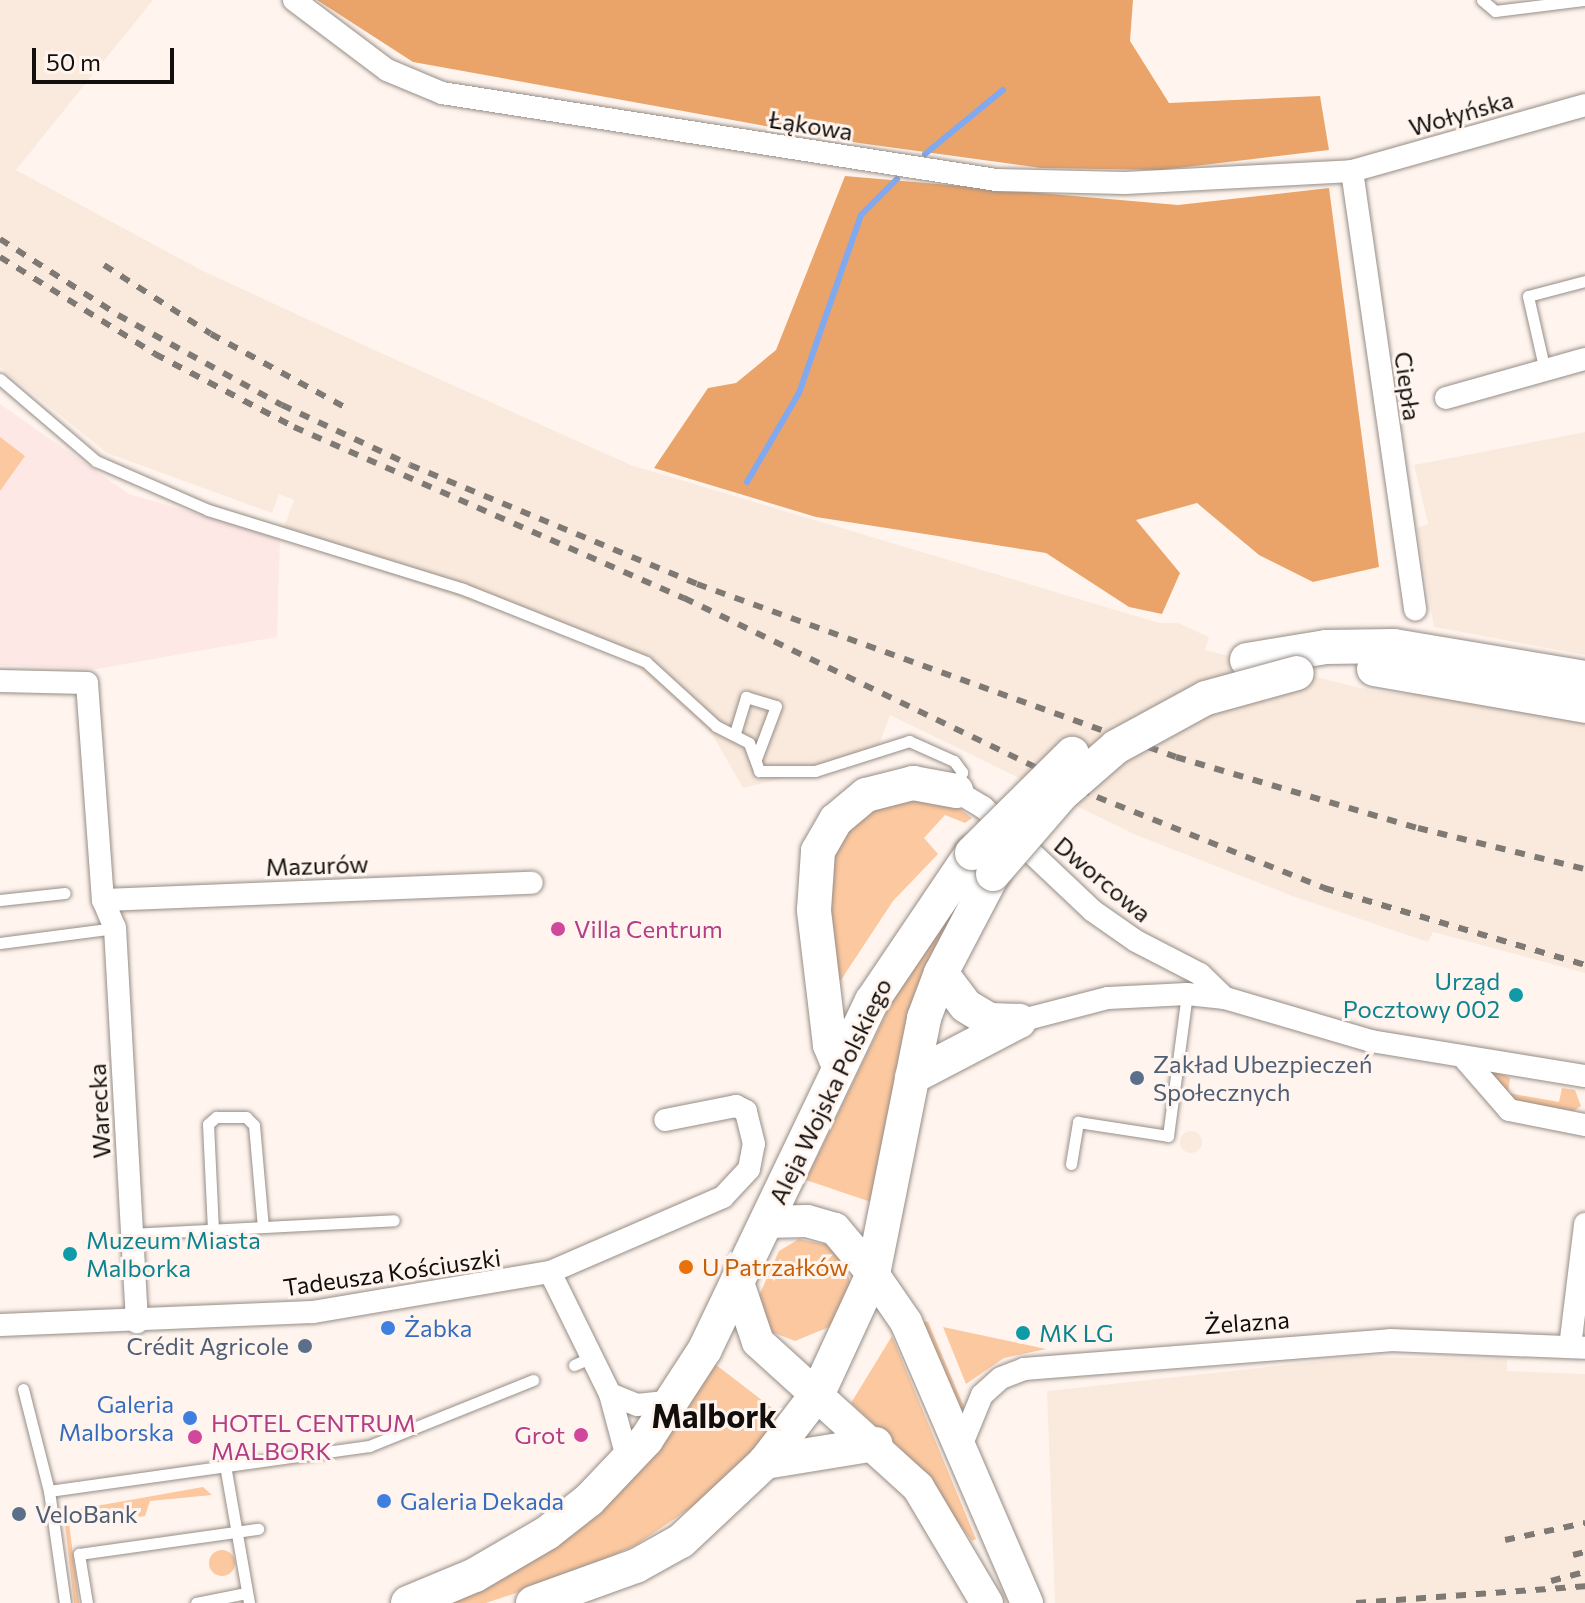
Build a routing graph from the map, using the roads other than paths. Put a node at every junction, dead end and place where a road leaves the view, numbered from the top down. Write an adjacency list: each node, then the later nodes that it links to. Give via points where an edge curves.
1 (294, 0): 5 (street, Łąkowa, via 387,70 467,99 996,180 1125,183)
2 (1482, 0): 3 (lane, via 1495,11)
3 (1585, 0)
4 (1585, 105): 5 (street, Wołyńska)
5 (1352, 171): 11 (street, Ciepła)
6 (1585, 281): 8 (lane, via 1528,296)
7 (1585, 359): 8 (street)
8 (1545, 371): 10 (street)
9 (0, 379): 15 (lane, via 96,461 208,510 463,589 605,643 646,662 716,726)
10 (1446, 398)
11 (1415, 609)
12 (1585, 678): 18 (main road, Aleja Wojska Polskiego, bridge, via 1394,646 1326,647 1247,660 1176,686 1122,717 1039,784)
13 (0, 681): 22 (street, Warecka, via 87,683)
14 (1585, 706): 18 (main road, Aleja Wojska Polskiego, bridge, via 1403,671 1297,673 1206,698 1116,747)
15 (735, 733): 16 (lane, via 749,743); 16 (lane, via 746,697 776,706)
16 (756, 759): 17 (lane, via 759,771 815,771 909,741 954,761 962,772)
17 (956, 791): 27 (street, Dworcowa, via 983,807 1093,911 1136,941 1200,974); 30 (main road, via 913,783 866,795 836,820 818,851 814,910 830,1045)
18 (983, 863): 25 (main road, Aleja Wojska Polskiego); 30 (main road, Aleja Wojska Polskiego, via 896,959)
19 (532, 883): 22 (street, Mazurów)
20 (65, 893): 21 (lane)
21 (0, 900)
22 (103, 900): 23 (street, Warecka)
23 (115, 928): 24 (lane); 41 (street, Warecka)
24 (0, 943)
25 (941, 973): 28 (main road, via 966,1006 989,1020); 32 (main road, Aleja Wojska Polskiego, via 924,1018)
26 (1187, 994): 27 (street, Dworcowa); 28 (street, Dworcowa, via 1108,998); 35 (lane, via 1168,1136 1078,1122)
27 (1225, 998): 29 (street, Dworcowa, via 1371,1041)
28 (1019, 1021): 32 (main road)
29 (1463, 1057): 31 (street, Dworcowa); 34 (street, via 1509,1110)
30 (838, 1064): 37 (main road, Aleja Wojska Polskiego)
31 (1585, 1076)
32 (912, 1077): 43 (main road, Aleja Wojska Polskiego)
33 (665, 1120): 42 (street, Tadeusza Kościuszki, via 736,1106 746,1111 754,1157 737,1186)
34 (1585, 1125)
35 (1071, 1164)
36 (394, 1220): 39 (lane)
37 (766, 1222): 43 (main road, via 807,1221 835,1229); 44 (main road, Aleja Wojska Polskiego)
38 (1585, 1224): 47 (street)
39 (263, 1227): 40 (lane); 40 (lane, via 254,1125 246,1117 216,1117 208,1124)
40 (213, 1230): 41 (lane)
41 (131, 1234): 45 (street, Warecka)
42 (550, 1272): 45 (street, Tadeusza Kościuszki, via 337,1310); 51 (street, via 583,1361)
43 (873, 1274): 50 (main road, Aleja Wojska Polskiego); 54 (main road, via 906,1322)
44 (737, 1280): 50 (main road, via 750,1326 773,1355); 52 (main road, Aleja Wojska Polskiego)
45 (137, 1322): 46 (street, Tadeusza Kościuszki)
46 (0, 1325)
47 (1578, 1348): 54 (street, Żelazna, via 1390,1340 1024,1369 1001,1378 982,1395)
48 (533, 1380): 57 (lane, via 369,1446)
49 (23, 1389): 58 (lane)
50 (818, 1393): 53 (main road); 56 (main road, Aleja Wojska Polskiego)
51 (610, 1394): 52 (street, via 637,1405); 55 (street)
52 (673, 1401): 55 (main road, Aleja Wojska Polskiego)
53 (876, 1444): 56 (main road); 67 (main road, via 938,1514)
54 (959, 1451): 68 (main road)
55 (628, 1461): 65 (main road, Aleja Wojska Polskiego, via 547,1533 475,1575)
56 (765, 1462): 66 (main road, Aleja Wojska Polskiego, via 681,1541 636,1566)
57 (225, 1465): 58 (lane); 60 (lane)
58 (49, 1491): 62 (lane)
59 (258, 1529): 60 (lane)
60 (235, 1533): 61 (lane); 63 (lane, via 79,1554)
61 (248, 1598): 64 (lane)
62 (65, 1603)
63 (87, 1603)
64 (196, 1603)
65 (408, 1603)
66 (533, 1603)
67 (987, 1603)
68 (1027, 1603)

